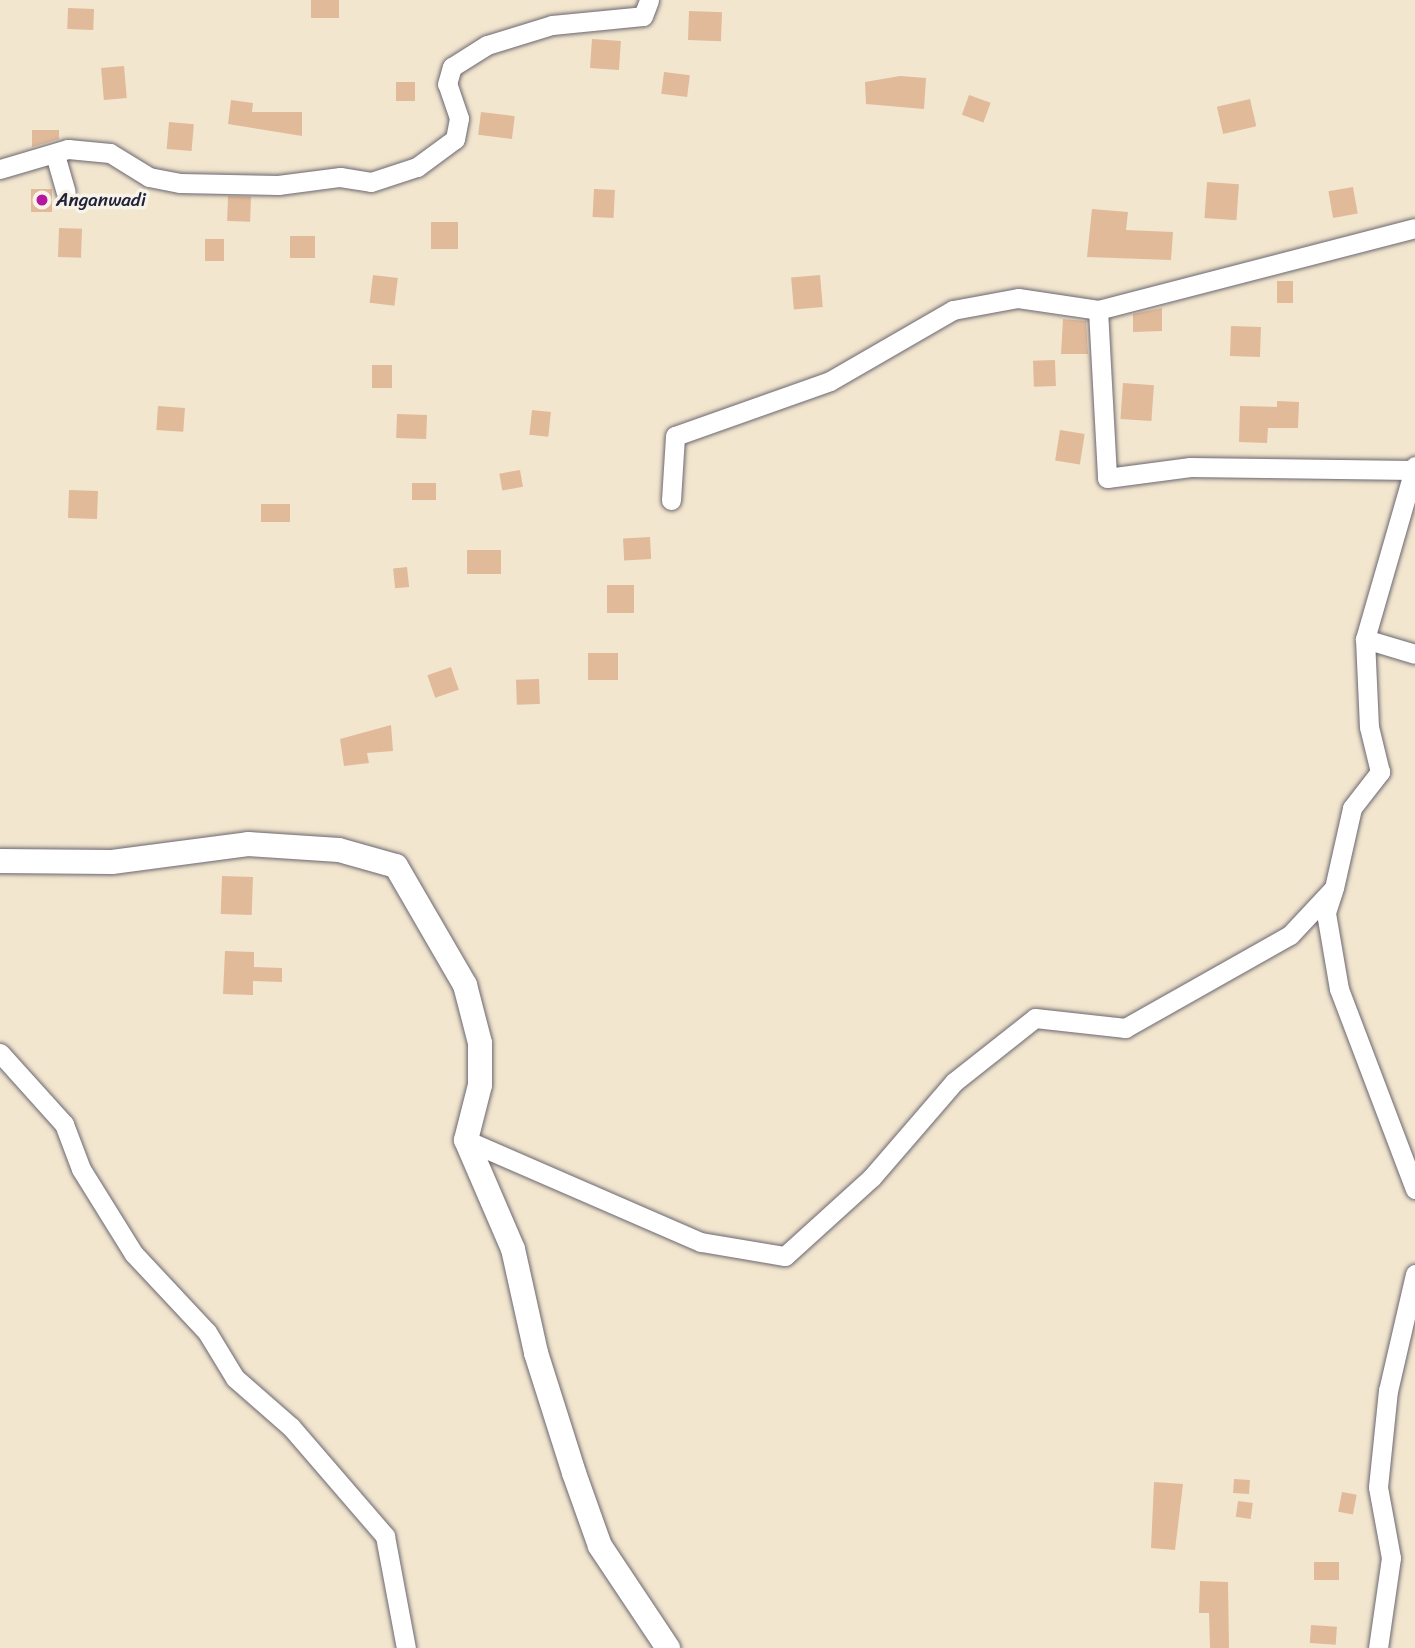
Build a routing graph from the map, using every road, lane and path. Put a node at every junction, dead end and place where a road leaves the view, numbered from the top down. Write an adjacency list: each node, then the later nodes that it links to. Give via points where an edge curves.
1 (649, 0): 2 (street, via 643,16 632,20 552,25 487,45 452,67 447,84 459,118 455,139 417,167 371,181 340,177 278,185 180,183 149,177 110,153 68,149)
2 (56, 158): 3 (street); 4 (street)
3 (0, 169)
4 (66, 192)
5 (1415, 228): 6 (street)
6 (1098, 310): 7 (street, via 1107,478 1189,467); 8 (street, via 1018,298 953,310 830,381 676,436)
7 (1414, 468): 9 (street)
8 (671, 500)
9 (1365, 639): 10 (street); 12 (street, via 1369,727 1380,772 1352,808)
10 (1415, 654)
11 (0, 861): 14 (street, via 112,862 248,844 339,850 396,866 465,985 477,1031 480,1085)
12 (1334, 888): 14 (street, via 1290,936 1125,1028 1035,1018 954,1082 872,1177 785,1256 701,1242); 15 (street, via 1326,913 1339,989)
13 (0, 1053): 17 (street, via 64,1124 81,1169 134,1254 207,1332 235,1378 291,1427 385,1536)
14 (466, 1140): 18 (street, via 513,1249 536,1353 600,1546)
15 (1415, 1189)
16 (1415, 1274): 19 (street, via 1388,1391 1378,1487 1391,1558)
17 (406, 1648)
18 (668, 1648)
19 (1378, 1648)

